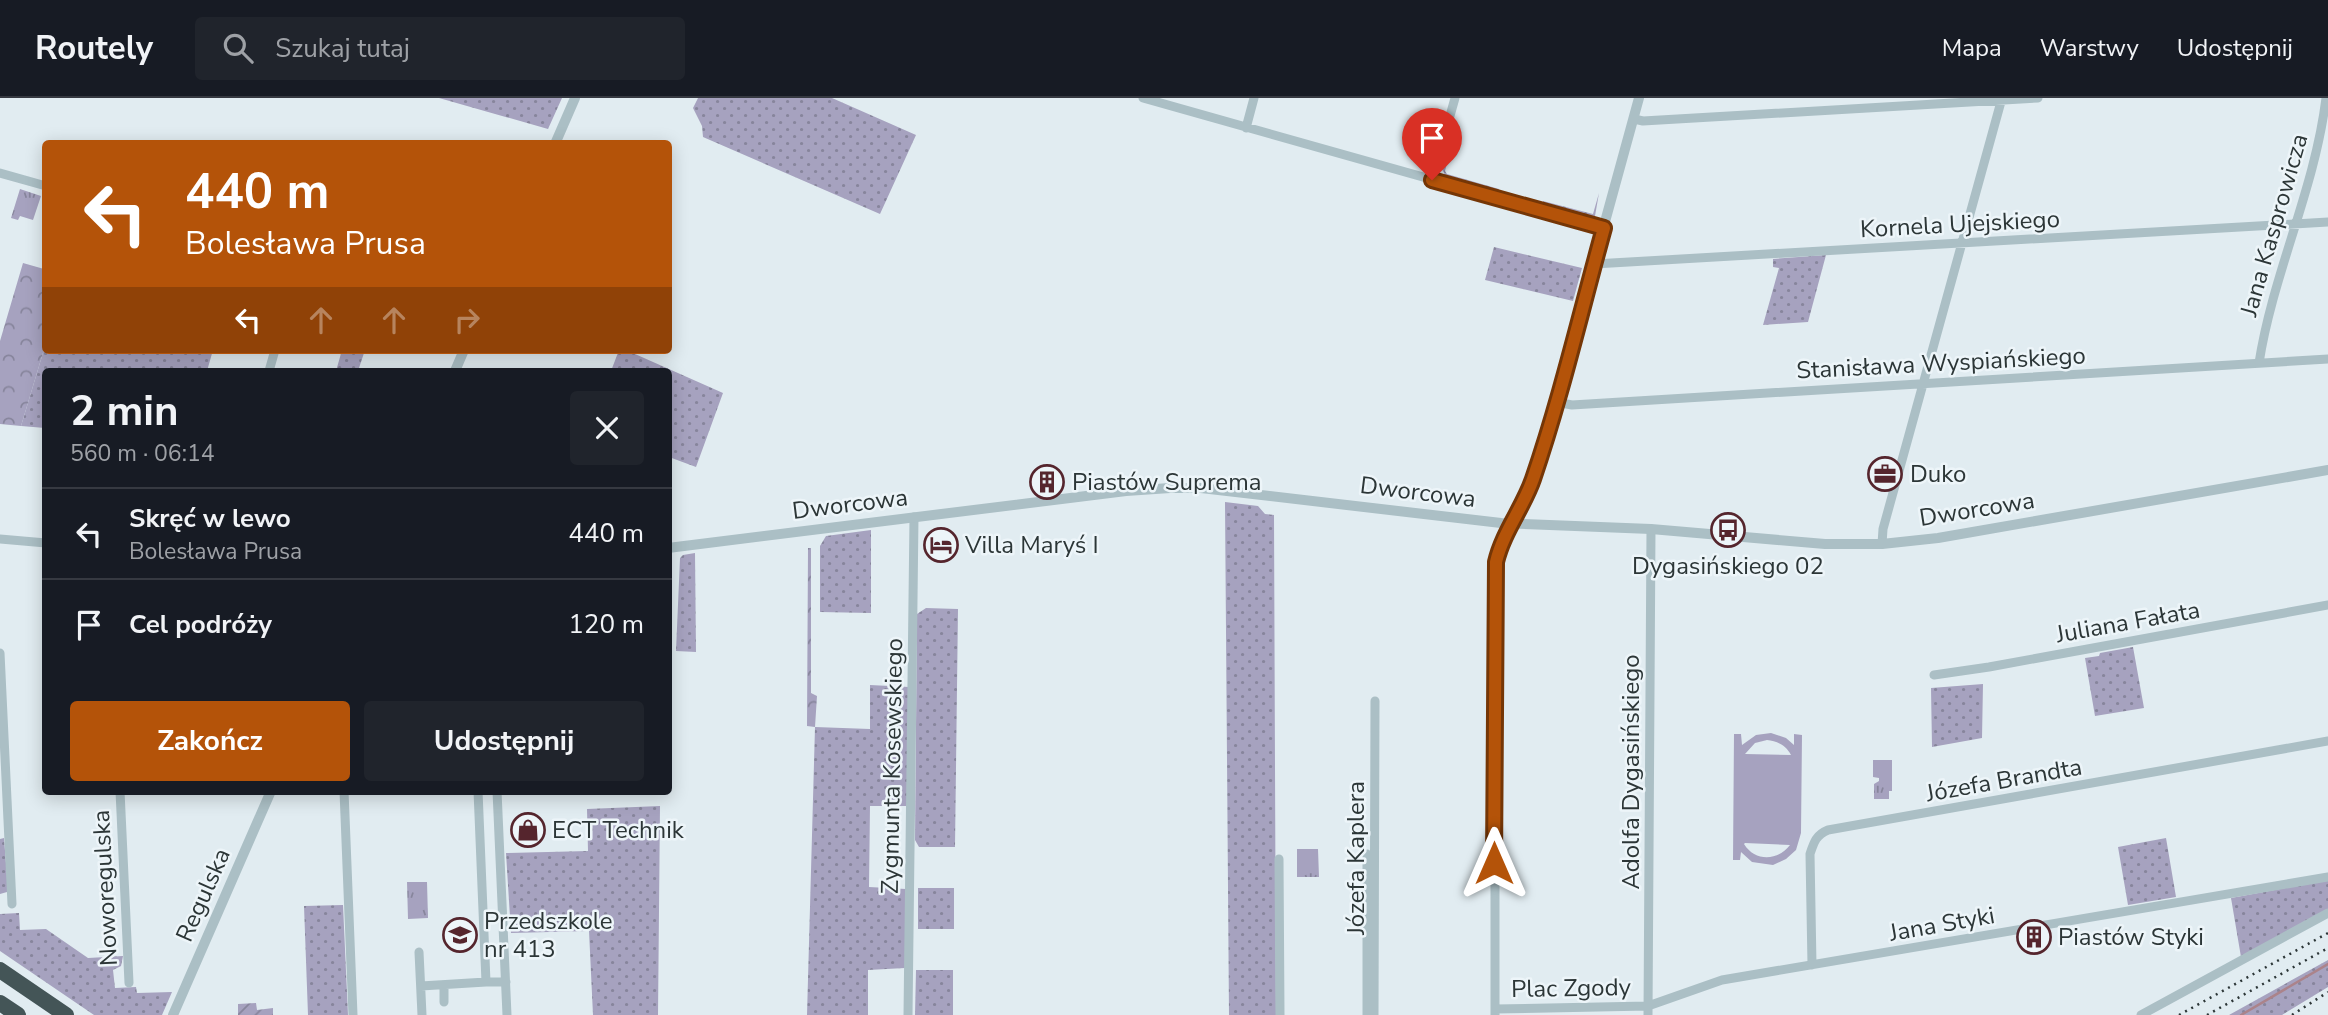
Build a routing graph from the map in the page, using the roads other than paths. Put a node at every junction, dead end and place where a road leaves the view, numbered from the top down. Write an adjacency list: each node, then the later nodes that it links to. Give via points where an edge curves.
1 (575, 98): 11 (street)
2 (1143, 98): 10 (street)
3 (1254, 98): 10 (street)
4 (1455, 98): 13 (street)
5 (1639, 98): 9 (street)
6 (2038, 98): 8 (street)
7 (2326, 98): 16 (street, Jana Kasprowicza)
8 (2002, 99): 9 (street); 18 (street)
9 (1633, 119): 17 (street)
10 (1246, 128): 13 (street)
11 (557, 140)
12 (0, 173): 14 (street)
13 (1432, 180): 17 (street)
14 (42, 185)
15 (2328, 222): 16 (street, Kornela Ujejskiego)
16 (2296, 224): 18 (street, Kornela Ujejskiego); 21 (street, Jana Kasprowicza, via 2263,334)
17 (1604, 228): 19 (street)
18 (1963, 243): 19 (street, Kornela Ujejskiego); 22 (street)
19 (1594, 264): 23 (street)
20 (2328, 359): 21 (street, Stanisława Wyspiańskiego)
21 (2259, 363): 22 (street, Stanisława Wyspiańskiego)
22 (1924, 382): 23 (street, Stanisława Wyspiańskiego, via 1572,405); 30 (street)
23 (1556, 402): 26 (street, via 1532,482)
24 (2328, 470): 30 (street, Dworcowa)
25 (914, 517): 26 (street, Dworcowa, via 1184,487); 31 (street, Dworcowa); 65 (street, Zygmunta Kosewskiego)
26 (1513, 524): 27 (street, Dworcowa); 58 (street, via 1499,552 1495,577)
27 (1651, 529): 30 (street, Dworcowa, via 1825,544); 57 (street, Adolfa Dygasińskiego)
28 (0, 539): 29 (street)
29 (42, 543)
30 (1882, 544)
31 (672, 547)
32 (2328, 605): 34 (street, Juliana Fałata)
33 (0, 653): 45 (street)
34 (1934, 675)
35 (1375, 701): 68 (street, Józefa Kaplera)
36 (2328, 741): 48 (street, Józefa Brandta, via 1820,833 1810,854)
37 (120, 795): 52 (street, Noworegulska)
38 (269, 795): 61 (street, Regulska)
39 (344, 795): 62 (street)
40 (478, 795): 50 (street)
41 (497, 795): 51 (street)
42 (1367, 854): 67 (street, Józefa Kaplera)
43 (1279, 859): 66 (street)
44 (2328, 877): 48 (street, Jana Styki)
45 (12, 904)
46 (2328, 913): 69 (street)
47 (419, 952): 54 (street)
48 (1812, 965): 57 (street, Jana Styki, via 1722,980)
49 (0, 970): 60 (highway)
50 (486, 982): 51 (street); 53 (street)
51 (506, 982): 64 (street)
52 (129, 983)
53 (444, 985): 54 (street); 55 (street)
54 (421, 986): 63 (street)
55 (444, 1002)
56 (0, 1003): 59 (highway)
57 (1648, 1010): 58 (street, Plac Zgody)
58 (1494, 1012)
59 (18, 1015)
60 (66, 1015)
61 (173, 1015)
62 (354, 1015)
63 (422, 1015)
64 (508, 1015)
65 (908, 1015)
66 (1280, 1015)
67 (1367, 1015)
68 (1374, 1015)
69 (2141, 1015)

